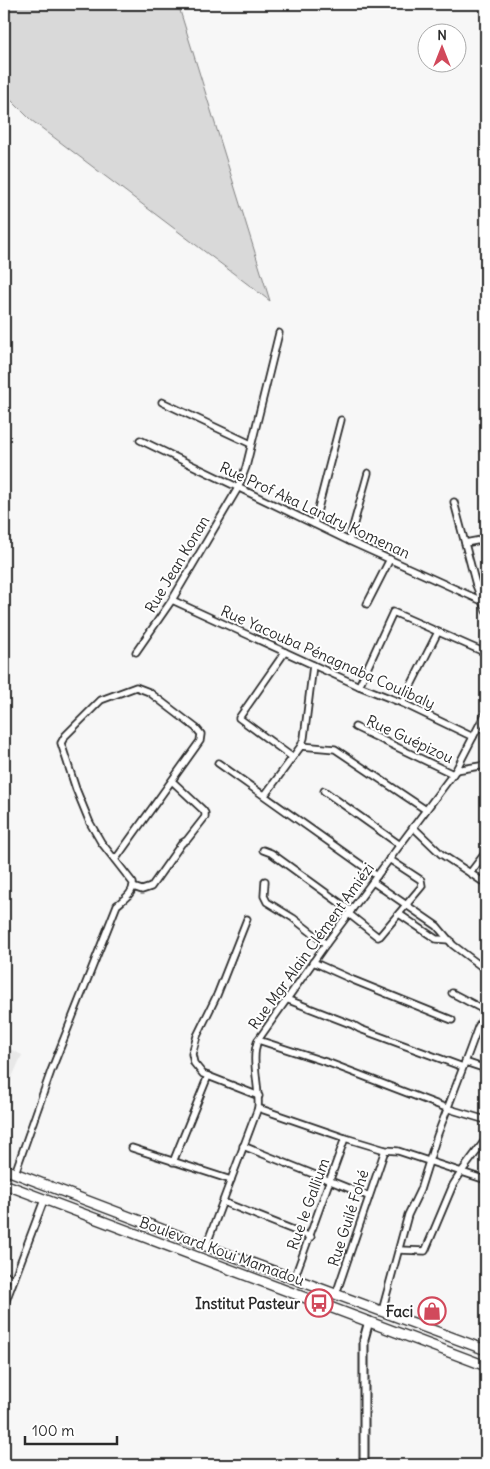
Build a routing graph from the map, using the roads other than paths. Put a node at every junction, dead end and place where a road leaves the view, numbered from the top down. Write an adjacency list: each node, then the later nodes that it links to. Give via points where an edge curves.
1 (279, 333): 5 (street, Rue Jean Konan)
2 (162, 402): 5 (street)
3 (341, 420): 9 (street)
4 (140, 440): 7 (street, Rue Prof Aka Landry Komenan)
5 (251, 444): 7 (street, Rue Jean Konan)
6 (368, 473): 11 (street)
7 (238, 488): 9 (street, Rue Prof Aka Landry Komenan); 16 (street, Rue Jean Konan)
8 (454, 502): 12 (street)
9 (314, 524): 11 (street, Rue Prof Aka Landry Komenan)
10 (486, 539): 12 (street)
11 (349, 541): 13 (street, Rue Prof Aka Landry Komenan)
12 (465, 543): 14 (street)
13 (390, 559): 17 (street, Rue Prof Aka Landry Komenan); 18 (street)
14 (476, 585): 15 (street); 17 (street)
15 (486, 586)
16 (172, 600): 21 (street, Rue Jean Konan); 22 (street, Rue Yacouba Pénagnaba Coulibaly)
17 (482, 601): 19 (street)
18 (367, 604)
19 (486, 611)
20 (438, 632): 23 (street); 25 (street, via 393,612); 26 (street)
21 (136, 652)
22 (285, 652): 24 (street, Rue Yacouba Pénagnaba Coulibaly); 31 (street, via 239,718)
23 (486, 653)
24 (313, 665): 25 (street, Rue Yacouba Pénagnaba Coulibaly); 30 (street)
25 (360, 686): 26 (street, Rue Yacouba Pénagnaba Coulibaly)
26 (402, 703): 29 (street, Rue Yacouba Pénagnaba Coulibaly)
27 (486, 712): 29 (street, Rue Mgr Alain Clément Amiézi)
28 (355, 727): 34 (street, Rue Guépizou)
29 (473, 737): 34 (street, Rue Mgr Alain Clément Amiézi)
30 (301, 746): 31 (street); 38 (street, via 335,749)
31 (292, 757): 37 (street)
32 (218, 763): 37 (street)
33 (486, 765): 34 (street)
34 (455, 772): 38 (street, Rue Mgr Alain Clément Amiézi)
35 (172, 781): 44 (street); 44 (street, via 200,741 201,734 143,689 136,688 101,700 62,739 61,747 82,807); 49 (street, via 203,810 205,817 151,887 142,890)
36 (324, 791): 40 (street)
37 (264, 795): 46 (street)
38 (426, 810): 39 (street, Rue Mgr Alain Clément Amiézi)
39 (413, 827): 40 (street, Rue Mgr Alain Clément Amiézi); 45 (street, via 441,854)
40 (400, 845): 43 (street, Rue Mgr Alain Clément Amiézi)
41 (263, 850): 51 (street)
42 (486, 852): 45 (street)
43 (390, 859): 46 (street, Rue Mgr Alain Clément Amiézi); 50 (street, via 423,883)
44 (115, 860): 49 (street)
45 (470, 873): 48 (street)
46 (375, 879): 50 (street); 51 (street, Rue Mgr Alain Clément Amiézi)
47 (265, 881): 55 (street, via 267,902)
48 (486, 884)
49 (133, 887): 79 (street, via 117,905 51,1071)
50 (407, 905): 52 (street); 54 (street, via 437,926)
51 (350, 913): 52 (street, via 378,937); 55 (street, Rue Mgr Alain Clément Amiézi)
52 (399, 914): 54 (street, via 436,939)
53 (247, 919): 65 (street, via 192,1054 198,1069)
54 (450, 940): 57 (street)
55 (326, 944): 56 (street, Rue Mgr Alain Clément Amiézi)
56 (313, 962): 59 (street, Rue Mgr Alain Clément Amiézi); 61 (street)
57 (486, 970)
58 (452, 993): 60 (street)
59 (286, 1000): 62 (street, Rue Mgr Alain Clément Amiézi); 63 (street)
60 (486, 1013): 63 (street)
61 (452, 1020)
62 (258, 1040): 66 (street, Rue Mgr Alain Clément Amiézi, via 254,1050); 68 (street, via 322,1060)
63 (464, 1064): 64 (street); 68 (street)
64 (486, 1069)
65 (208, 1076): 66 (street); 75 (street)
66 (259, 1096): 67 (street, Rue Mgr Alain Clément Amiézi)
67 (258, 1108): 70 (street); 72 (street, Rue Mgr Alain Clément Amiézi)
68 (449, 1109): 69 (street); 76 (street)
69 (486, 1120)
70 (345, 1138): 74 (street); 81 (street, Rue le Gallium)
71 (486, 1139): 78 (street)
72 (243, 1146): 80 (street, Rue Mgr Alain Clément Amiézi); 81 (street)
73 (132, 1148): 75 (street)
74 (385, 1150): 76 (street, via 398,1151); 84 (street, Rue Guilé Fohé)
75 (172, 1162): 80 (street)
76 (428, 1162): 78 (street); 89 (street)
77 (4, 1169): 79 (main road, Boulevard Koui Mamadou)
78 (462, 1171): 82 (street); 89 (street, via 426,1249 421,1252)
79 (15, 1173): 88 (main road, Boulevard Koui Mamadou)
80 (231, 1180): 86 (street, Rue Mgr Alain Clément Amiézi)
81 (330, 1180): 84 (street); 87 (street, Rue le Gallium)
82 (486, 1180)
83 (4, 1184): 85 (main road, Boulevard Koui Mamadou)
84 (368, 1196): 93 (street, Rue Guilé Fohé)
85 (44, 1200): 92 (street); 96 (main road, Boulevard Koui Mamadou)
86 (223, 1202): 87 (street); 88 (street, Rue Mgr Alain Clément Amiézi)
87 (310, 1237): 91 (street, Rue le Gallium)
88 (206, 1246): 91 (main road, Boulevard Koui Mamadou)
89 (399, 1250): 95 (street)
90 (4, 1275): 92 (street)
91 (294, 1278): 93 (main road, Boulevard Koui Mamadou)
92 (14, 1279): 94 (street)
93 (336, 1294): 95 (main road, Boulevard Koui Mamadou)
94 (4, 1306)
95 (382, 1311): 97 (main road, Boulevard Koui Mamadou)
96 (369, 1321): 98 (main road, Boulevard Koui Mamadou); 99 (street, via 364,1339)
97 (486, 1350)
98 (486, 1366)
99 (364, 1465)

